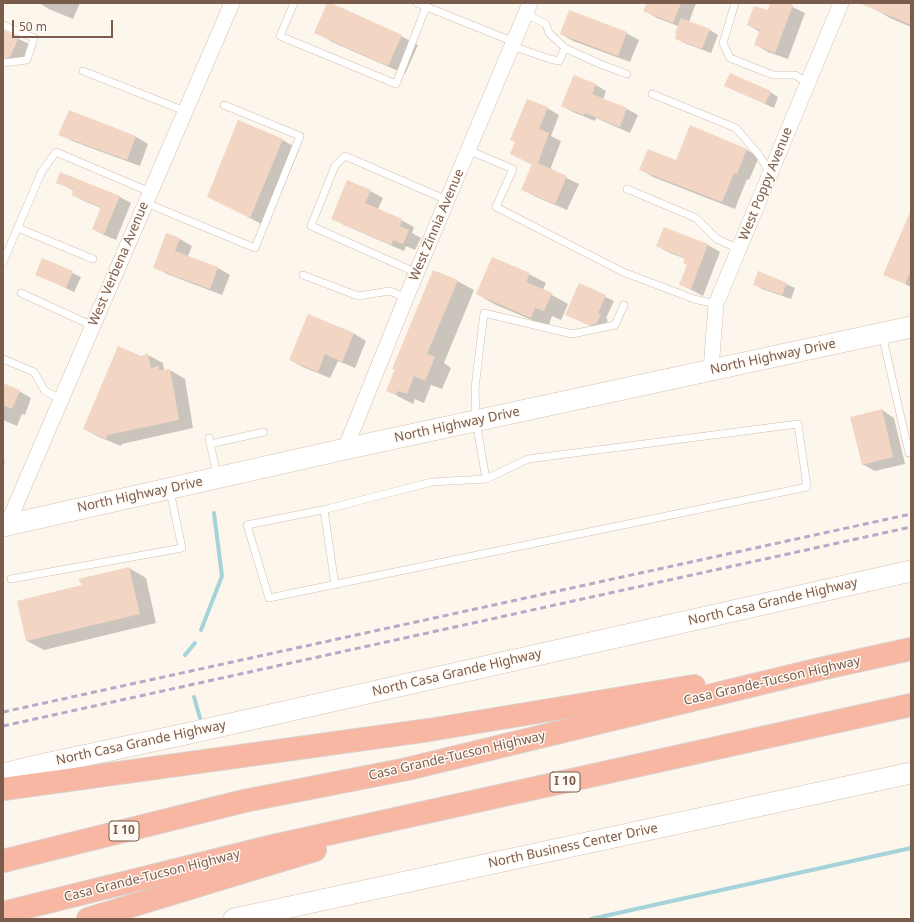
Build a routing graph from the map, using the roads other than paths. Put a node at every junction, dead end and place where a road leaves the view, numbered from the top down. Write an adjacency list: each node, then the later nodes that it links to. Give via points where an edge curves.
1 (232, 3): 17 (street, West Verbena Avenue)
2 (294, 3): 6 (lane, via 280,36 396,84)
3 (417, 3): 6 (lane)
4 (735, 3): 14 (lane, via 723,43 730,58 773,74 795,75)
5 (841, 3): 14 (street, West Poppy Avenue)
6 (426, 7): 9 (lane)
7 (528, 8): 9 (street, West Zinnia Avenue); 10 (lane, via 546,24 549,33)
8 (3, 25): 11 (lane, via 34,38 27,60)
9 (513, 44): 10 (lane, via 559,61); 18 (street, West Zinnia Avenue)
10 (565, 48): 13 (lane)
11 (3, 63)
12 (83, 70): 17 (lane)
13 (627, 74)
14 (808, 83): 19 (street, West Poppy Avenue)
15 (652, 94): 19 (lane, via 736,128)
16 (224, 105): 21 (lane, via 300,136 255,248)
17 (185, 111): 21 (street, West Verbena Avenue)
18 (468, 150): 22 (street, West Zinnia Avenue); 31 (lane, via 513,169 496,208 623,272 694,299)
19 (770, 173): 24 (street, West Poppy Avenue)
20 (627, 189): 24 (lane, via 696,218 717,239)
21 (148, 197): 23 (lane, via 56,152 42,172); 33 (street, West Verbena Avenue)
22 (447, 200): 27 (street, West Zinnia Avenue); 27 (lane, via 345,156 335,166 311,226)
23 (18, 228): 25 (lane); 26 (lane)
24 (739, 249): 31 (street, West Poppy Avenue)
25 (93, 259)
26 (3, 262)
27 (417, 273): 30 (street, West Zinnia Avenue)
28 (303, 275): 30 (lane, via 358,296 390,291)
29 (21, 293): 33 (lane)
30 (406, 298): 41 (street, West Zinnia Avenue)
31 (716, 304): 37 (street, West Poppy Avenue)
32 (624, 305): 39 (lane, via 615,325 572,334 484,313 475,388)
33 (93, 326): 38 (street, West Verbena Avenue)
34 (911, 327): 35 (main road, North Highway Drive)
35 (882, 334): 37 (main road, North Highway Drive); 42 (lane)
36 (3, 359): 38 (lane, via 34,372 45,391)
37 (711, 370): 39 (main road, North Highway Drive)
38 (61, 399): 47 (street, West Verbena Avenue)
39 (476, 421): 41 (main road, North Highway Drive); 44 (lane)
40 (264, 432): 43 (lane, via 209,441)
41 (345, 449): 43 (main road, North Highway Drive)
42 (909, 453)
43 (218, 478): 45 (main road, North Highway Drive)
44 (486, 479): 46 (lane, via 432,482); 50 (lane, via 528,459 798,424 807,487)
45 (169, 489): 47 (main road, North Highway Drive); 49 (lane, via 182,548)
46 (324, 510): 50 (lane); 50 (lane, via 248,525 269,598)
47 (5, 525)
48 (911, 571): 55 (main road, North Casa Grande Highway)
49 (11, 579)
50 (335, 585)
51 (911, 649): 52 (highway, Casa Grande-Tucson Highway / I 10)
52 (820, 669): 56 (highway, via 688,687 405,734); 58 (highway, Casa Grande-Tucson Highway / I 10, via 407,768 244,801)
53 (911, 705): 57 (highway, Casa Grande-Tucson Highway / I 10)
54 (911, 773): 61 (main road, North Business Center Drive)
55 (3, 774)
56 (3, 789)
57 (473, 802): 59 (highway, Casa Grande-Tucson Highway / I 10, via 219,859); 60 (highway)
58 (3, 861)
59 (3, 913)
60 (88, 919)
61 (234, 919)

